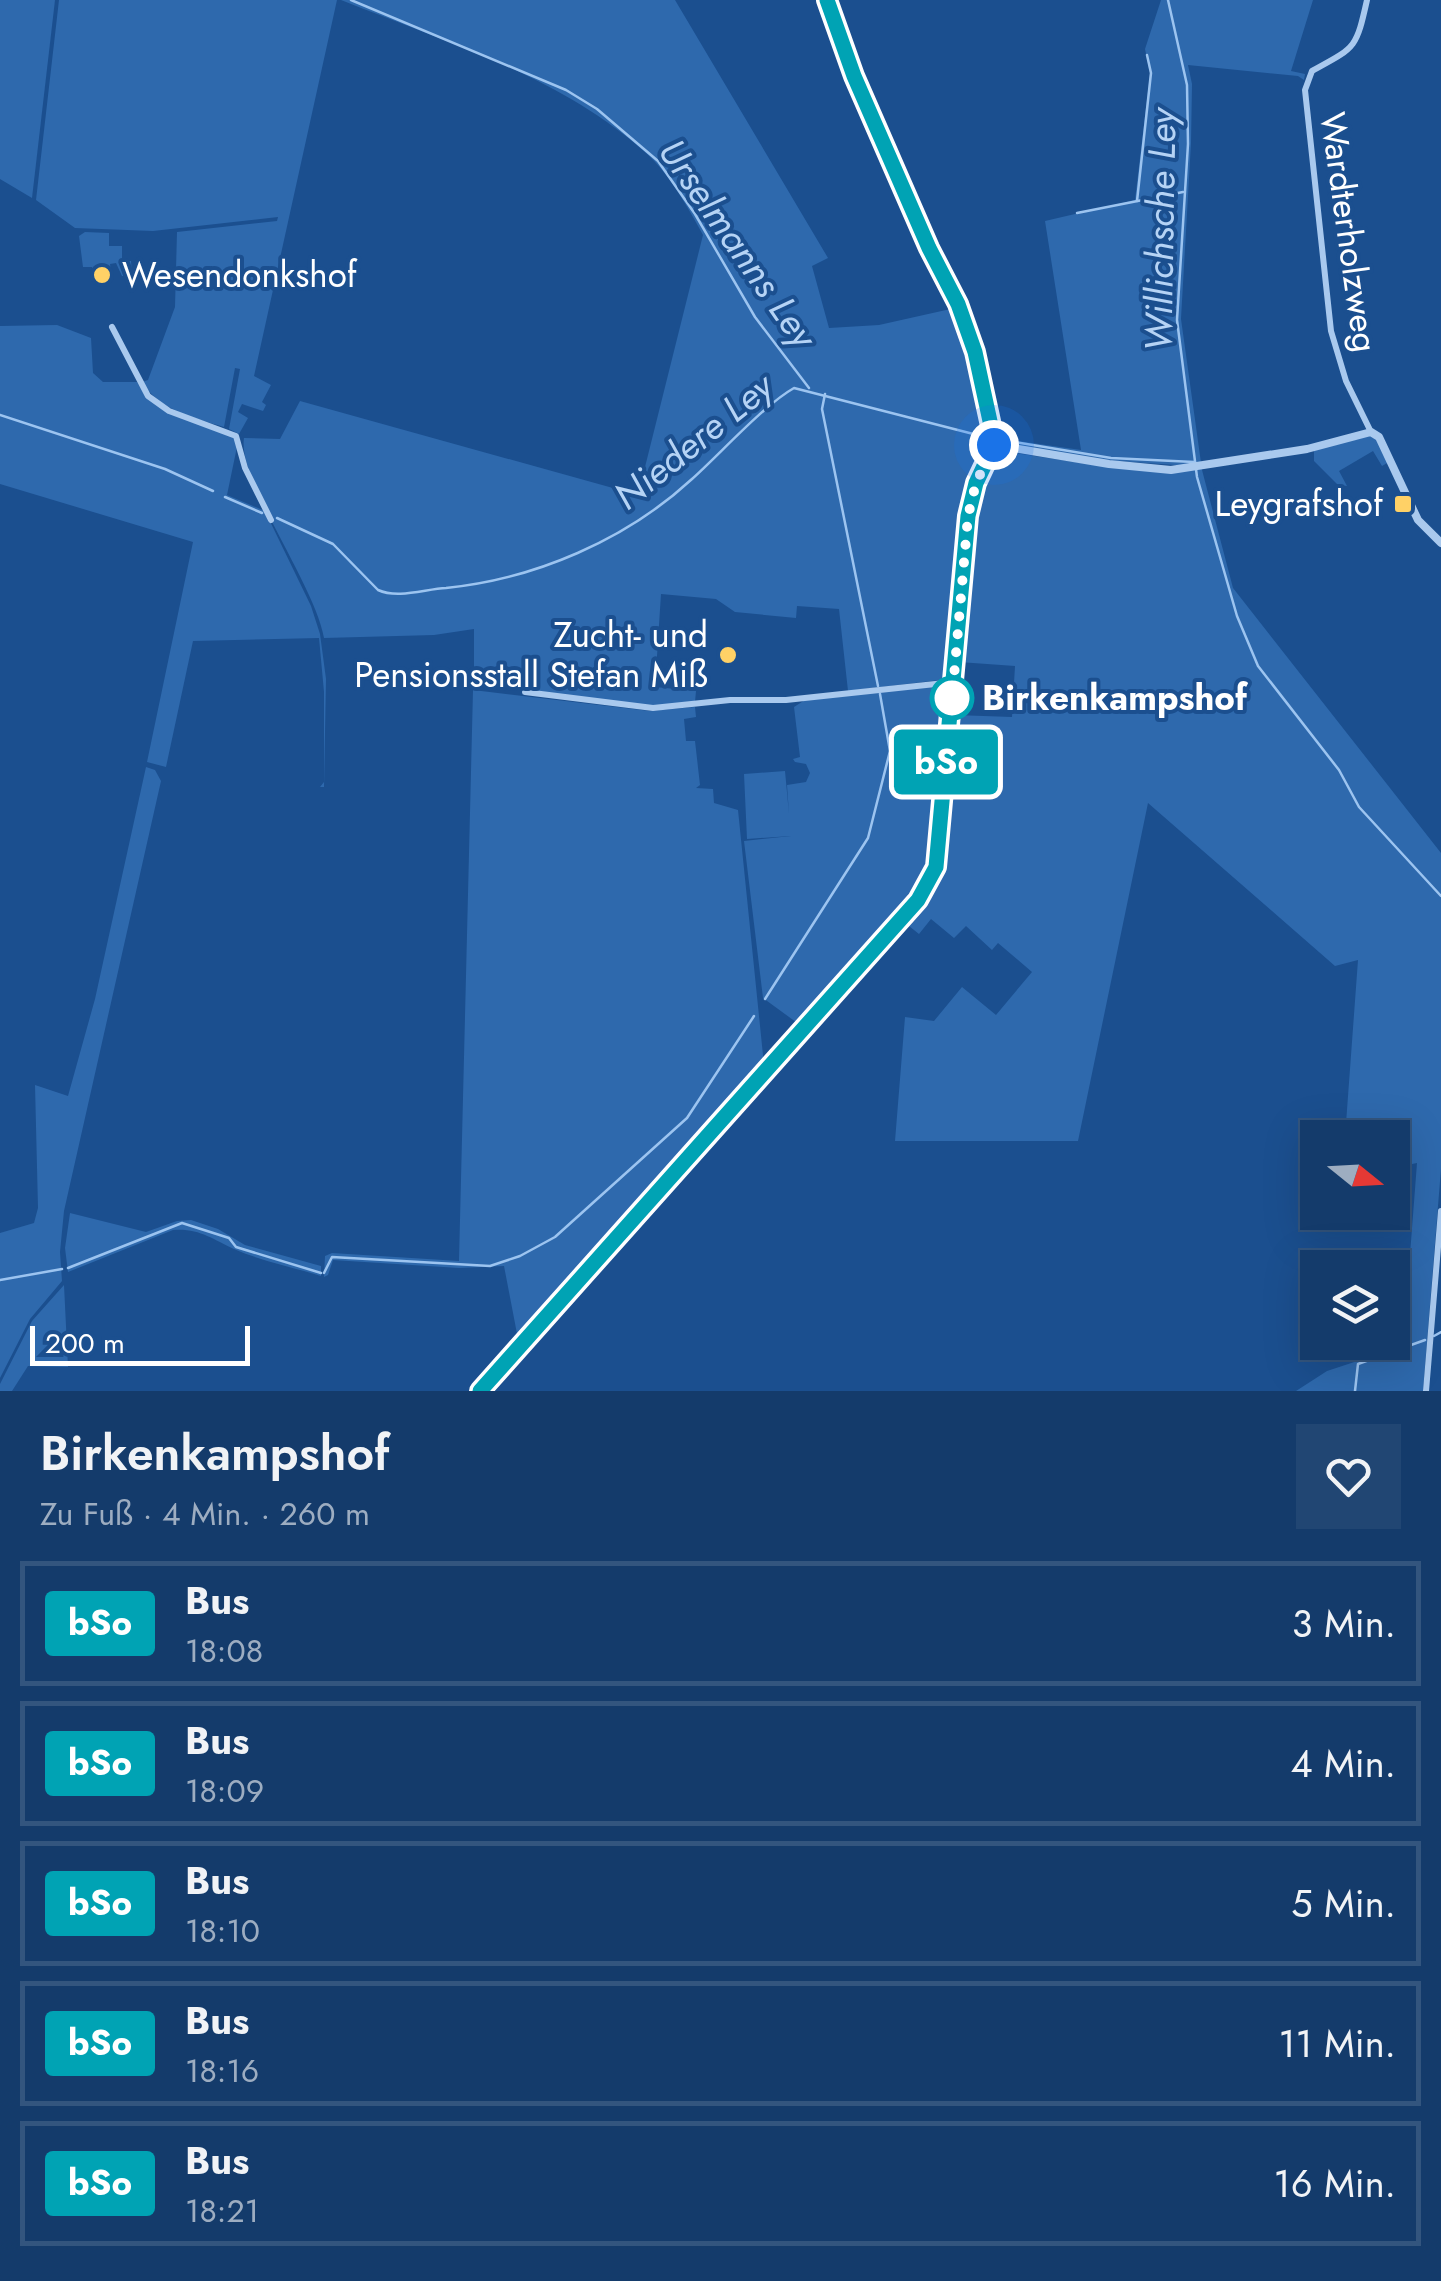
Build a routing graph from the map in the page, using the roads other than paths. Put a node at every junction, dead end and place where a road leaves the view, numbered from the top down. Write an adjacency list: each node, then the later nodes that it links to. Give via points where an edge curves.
1 (827, 0): 5 (street, via 854,76 958,304)
2 (1368, 0): 4 (street, Wardterholzweg, via 1358,40 1312,71 1305,90 1332,331 1342,371)
3 (112, 327): 6 (street, via 148,396 168,411 236,436)
4 (1371, 432): 5 (street, via 1190,469); 7 (street, via 1418,520)
5 (994, 445): 8 (street, via 968,516)
6 (272, 520)
7 (1441, 544)
8 (954, 682): 9 (street, via 653,708); 11 (street, via 930,884)
9 (525, 692)
10 (1441, 1211): 12 (street)
11 (480, 1391)
12 (1426, 1391)

